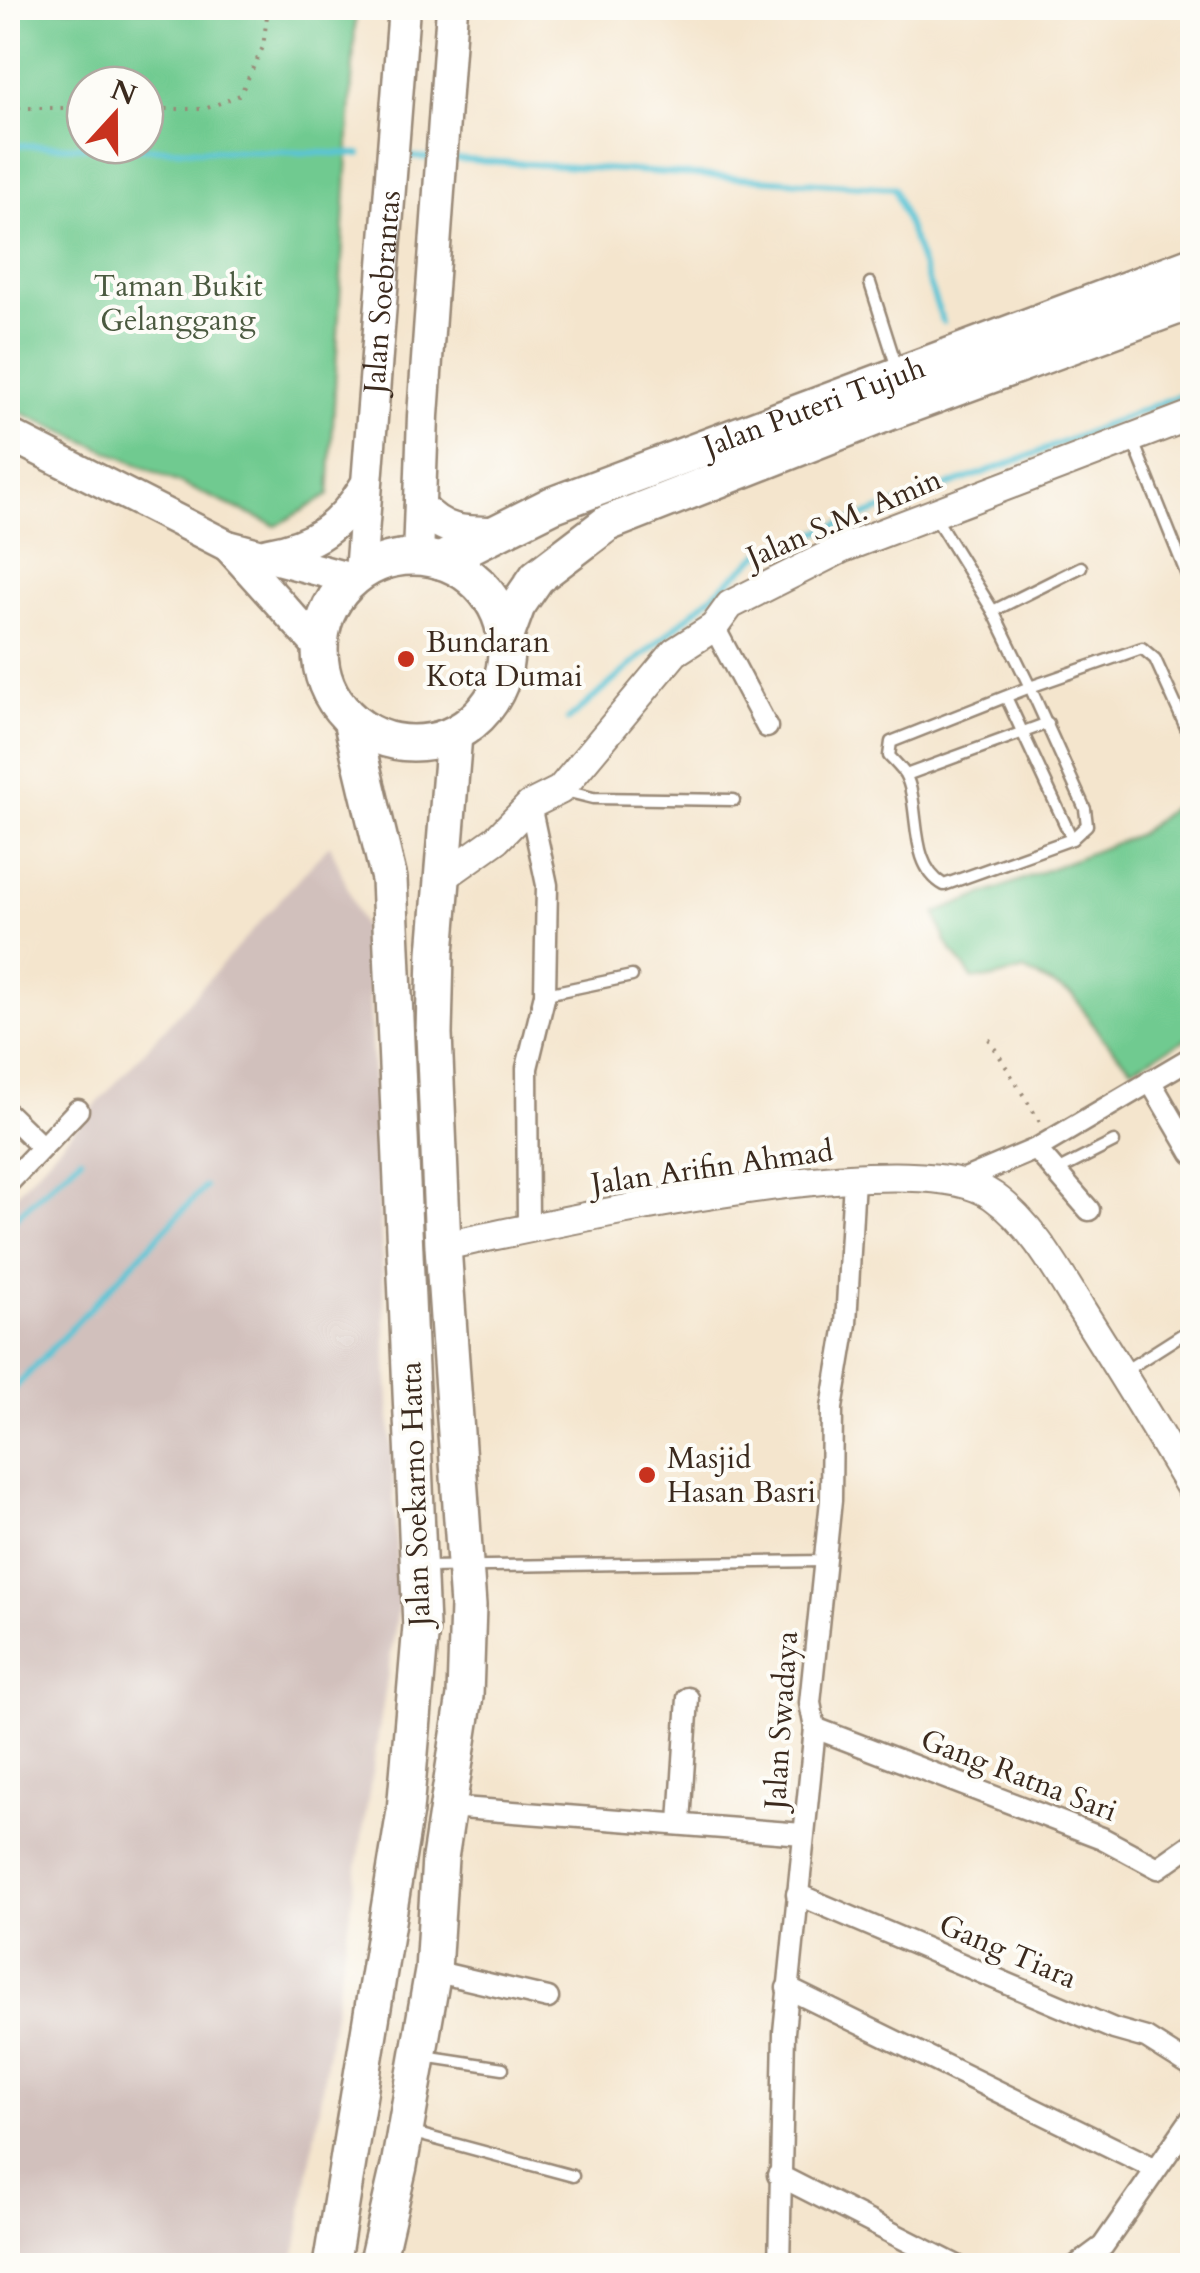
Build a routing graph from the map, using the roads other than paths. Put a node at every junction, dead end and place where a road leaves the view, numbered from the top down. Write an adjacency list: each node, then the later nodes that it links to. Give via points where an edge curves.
1 (404, 8): 10 (main road, Jalan Soebrantas)
2 (452, 8): 11 (main road, Jalan Soebrantas)
3 (1192, 265): 6 (highway, Jalan Puteri Tujuh)
4 (870, 284): 6 (lane)
5 (1192, 301): 22 (highway, Jalan Puteri Tujuh, via 608,523 536,577)
6 (899, 374): 13 (highway, Jalan Puteri Tujuh)
7 (1192, 416): 9 (street, Jalan S.M. Amin)
8 (8, 434): 14 (main road)
9 (1133, 440): 12 (street, Jalan S.M. Amin); 19 (lane)
10 (365, 486): 15 (main road, via 330,530 296,549); 18 (main road, Jalan Soebrantas)
11 (420, 506): 13 (main road, via 455,532); 16 (main road, Jalan Soebrantas)
12 (933, 514): 20 (lane); 21 (street, Jalan S.M. Amin, via 758,588 730,604)
13 (496, 532): 16 (highway, Jalan Puteri Tujuh)
14 (228, 546): 15 (main road); 23 (main road)
15 (260, 554): 18 (main road)
16 (429, 559): 18 (highway, via 388,560); 22 (highway, via 464,572 484,589)
17 (1081, 567): 20 (lane)
18 (356, 576): 23 (highway, via 329,610)
19 (1192, 588)
20 (993, 611): 24 (lane)
21 (714, 628): 28 (street); 33 (street, Jalan S.M. Amin, via 675,652)
22 (506, 636): 30 (highway, via 497,694)
23 (319, 647): 26 (highway, via 328,686)
24 (1030, 687): 25 (lane); 27 (lane); 31 (lane, via 1142,648 1155,659)
25 (1006, 697): 29 (lane); 32 (lane, via 891,742 889,756)
26 (351, 720): 30 (highway, via 400,743); 60 (highway, Jalan Soekarno Hatta, via 390,879)
27 (1048, 723): 29 (lane); 36 (lane, via 1088,816 1083,832)
28 (767, 726)
29 (1024, 734): 32 (lane); 36 (lane)
30 (454, 735): 37 (highway, Jalan Soekarno Hatta)
31 (1192, 741)
32 (906, 775): 36 (lane, via 923,858 944,885)
33 (560, 790): 34 (lane, via 593,798); 35 (street, Jalan S.M. Amin)
34 (734, 800)
35 (530, 805): 37 (street, Jalan S.M. Amin); 39 (street, via 548,885)
36 (1072, 839)
37 (442, 878): 54 (highway, Jalan Soekarno Hatta, via 434,1034)
38 (632, 976): 39 (lane)
39 (545, 994): 53 (street, via 527,1068)
40 (1192, 1057): 41 (street)
41 (1150, 1081): 45 (street); 47 (street)
42 (78, 1110): 46 (street)
43 (8, 1114): 46 (street)
44 (1114, 1142): 48 (lane)
45 (1044, 1145): 48 (street); 50 (street)
46 (42, 1147): 51 (street)
47 (1192, 1154)
48 (1057, 1171): 52 (street)
49 (854, 1179): 50 (street, Jalan Arifin Ahmad); 53 (street, Jalan Arifin Ahmad, via 720,1192); 58 (street, Jalan Swadaya)
50 (965, 1179): 56 (street, via 1022,1223)
51 (8, 1182)
52 (1089, 1210)
53 (528, 1230): 54 (street, Jalan Arifin Ahmad)
54 (442, 1246): 59 (highway, Jalan Soekarno Hatta)
55 (1192, 1328): 56 (lane)
56 (1122, 1373): 57 (street)
57 (1192, 1490)
58 (824, 1561): 59 (lane); 62 (street, Jalan Swadaya, via 810,1704)
59 (466, 1564): 60 (lane); 63 (highway, Jalan Soekarno Hatta, via 466,1696)
60 (421, 1568): 79 (highway, Jalan Soekarno Hatta, via 404,1812)
61 (688, 1698): 64 (street)
62 (815, 1728): 65 (street, Jalan Swadaya); 66 (street, Gang Ratna Sari, via 1102,1838 1158,1868)
63 (448, 1807): 64 (street); 68 (highway, Jalan Soekarno Hatta)
64 (680, 1823): 65 (street)
65 (803, 1834): 67 (street, Jalan Swadaya)
66 (1192, 1844)
67 (797, 1894): 69 (street, Jalan Swadaya); 72 (street, Gang Tiara, via 1146,2038)
68 (434, 1971): 70 (street); 71 (highway, Jalan Soekarno Hatta)
69 (787, 1988): 76 (street); 77 (street, Jalan Swadaya)
70 (548, 1998)
71 (418, 2055): 73 (lane); 75 (highway, Jalan Soekarno Hatta)
72 (1192, 2067)
73 (503, 2068)
74 (1192, 2118): 76 (street)
75 (404, 2130): 78 (lane); 80 (highway, Jalan Soekarno Hatta)
76 (1156, 2168): 83 (street, via 1103,2246)
77 (778, 2175): 81 (street, Jalan Swadaya); 82 (street)
78 (573, 2176)
79 (331, 2266)
80 (376, 2266)
81 (779, 2266)
82 (957, 2266)
83 (1076, 2266)

